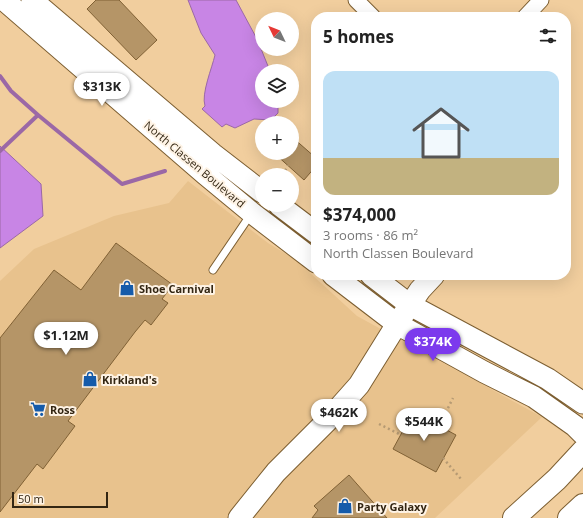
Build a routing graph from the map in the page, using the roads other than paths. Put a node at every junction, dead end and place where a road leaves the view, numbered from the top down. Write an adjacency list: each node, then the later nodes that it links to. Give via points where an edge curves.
1 (4, 0): 4 (main road, North Classen Boulevard)
2 (356, 0): 5 (street)
3 (541, 0): 6 (street)
4 (29, 6): 7 (main road, North Classen Boulevard); 8 (main road, North Classen Boulevard, via 199,169)
5 (368, 12)
6 (530, 12)
7 (255, 187)
8 (255, 205)
9 (255, 209): 14 (lane)
10 (263, 212): 13 (main road, North Classen Boulevard)
11 (288, 212): 12 (main road)
12 (311, 229)
13 (311, 257)
14 (213, 270)
15 (340, 280): 19 (main road)
16 (378, 280): 18 (main road)
17 (429, 280): 18 (main road)
18 (410, 305): 19 (main road); 20 (main road, via 548,379)
19 (398, 324): 21 (main road, via 534,397); 24 (main road, via 359,385 276,472)
20 (583, 403)
21 (583, 434)
22 (583, 451): 25 (highway)
23 (583, 504): 26 (highway)
24 (239, 518)
25 (514, 518)
26 (569, 518)

